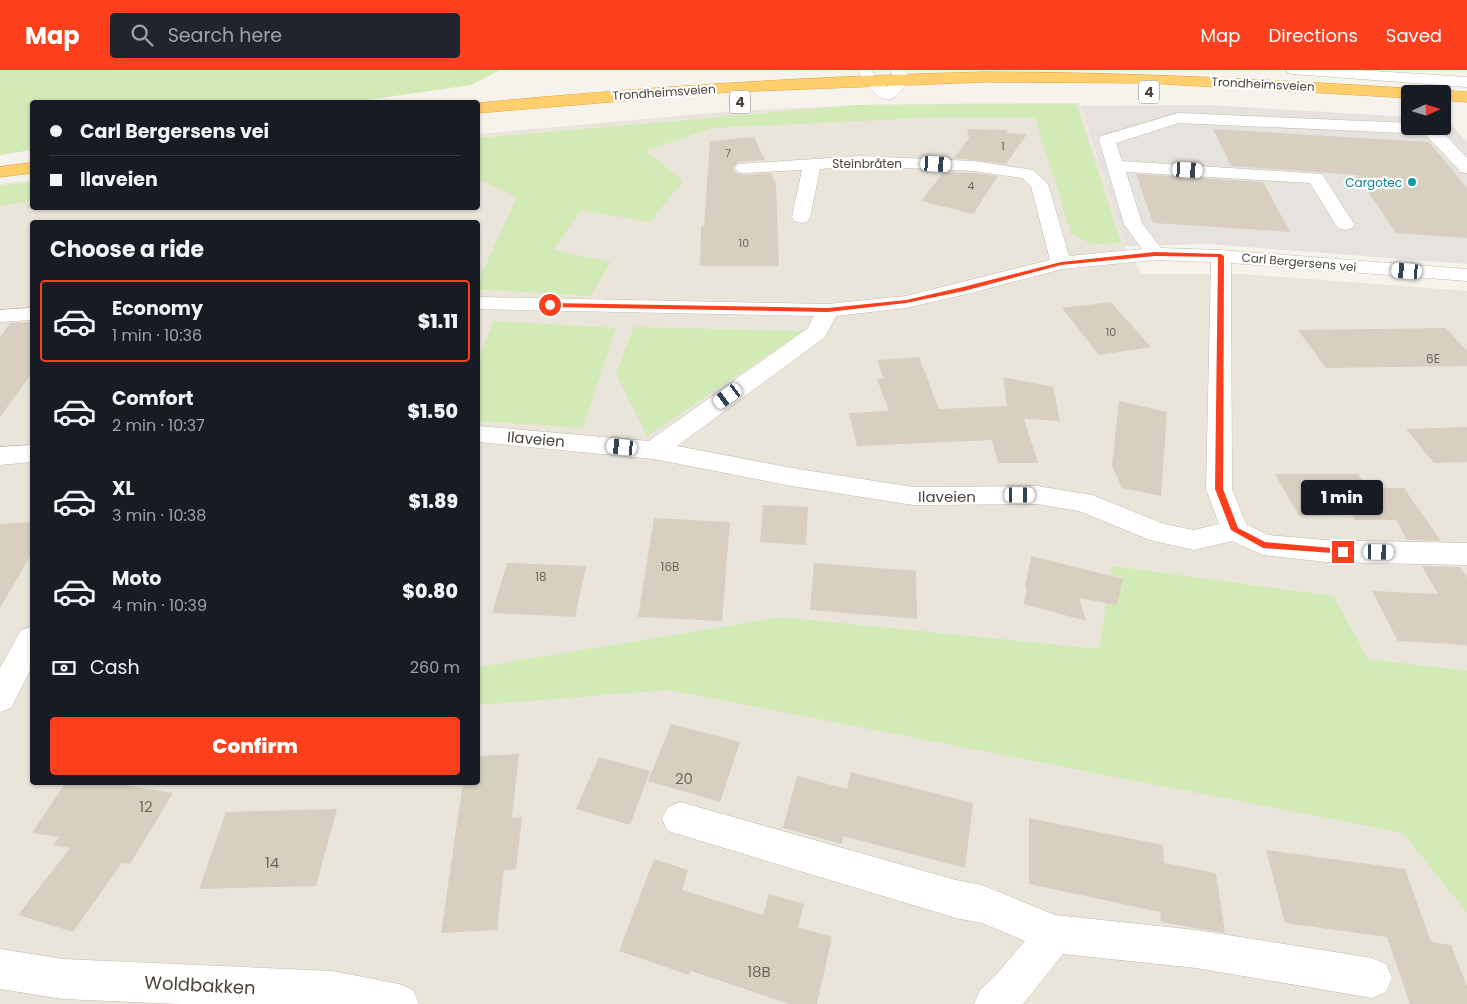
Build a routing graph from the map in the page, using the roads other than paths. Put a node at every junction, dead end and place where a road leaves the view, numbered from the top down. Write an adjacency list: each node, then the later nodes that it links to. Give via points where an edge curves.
1 (1293, 70): 6 (street)
2 (1462, 70): 5 (street)
3 (868, 75): 4 (highway, Trondheimsveien / 4); 8 (street); 16 (highway, Trondheimsveien / 4)
4 (900, 75): 7 (highway, Trondheimsveien / 4, via 1115,78); 8 (street)
5 (1467, 75)
6 (1467, 82)
7 (1401, 93)
8 (888, 95): 9 (highway, Trondheimsveien / 4); 13 (highway, Trondheimsveien / 4, via 1100,91)
9 (862, 96)
10 (1451, 96): 11 (highway)
11 (1467, 97)
12 (704, 104): 14 (highway, Trondheimsveien)
13 (1401, 104)
14 (677, 106)
15 (1451, 107): 17 (highway)
16 (480, 108)
17 (1467, 108)
18 (593, 113): 19 (highway, Trondheimsveien)
19 (480, 123)
20 (812, 164): 23 (street); 26 (street, Steinbråten); 30 (street, Steinbråten, via 860,161 974,166 1027,174 1039,184)
21 (1115, 166): 24 (street, via 1107,140 1178,118 1430,129); 27 (street, via 1316,178); 28 (street, via 1133,224)
22 (30, 168): 25 (highway)
23 (744, 168)
24 (1467, 168)
25 (0, 172)
26 (802, 217)
27 (1345, 224)
28 (1155, 254): 29 (street, Carl Bergersens vei); 30 (street, Carl Bergersens vei)
29 (1221, 256): 31 (street, Carl Bergersens vei); 40 (street, via 1219,489)
30 (1061, 264): 33 (street, Carl Bergersens vei, via 906,302)
31 (1467, 275)
32 (480, 303): 33 (street, Carl Bergersens vei)
33 (828, 310): 37 (street, via 817,332)
34 (30, 314): 35 (street)
35 (0, 316)
36 (480, 434): 37 (street, Ilaveien)
37 (654, 450): 40 (street, Ilaveien, via 913,496 1037,495 1083,502 1160,533 1194,540)
38 (30, 454): 39 (street)
39 (0, 456)
40 (1235, 530): 41 (street, via 1263,545 1326,552)
41 (1467, 554)
42 (30, 643): 43 (street)
43 (0, 698)
44 (680, 819): 45 (street, via 982,904)
45 (1055, 934): 47 (street, via 1196,949); 49 (street)
46 (0, 969): 48 (street, Woldbakken, via 63,979 332,991)
47 (1372, 978)
48 (399, 1004)
49 (994, 1004)

